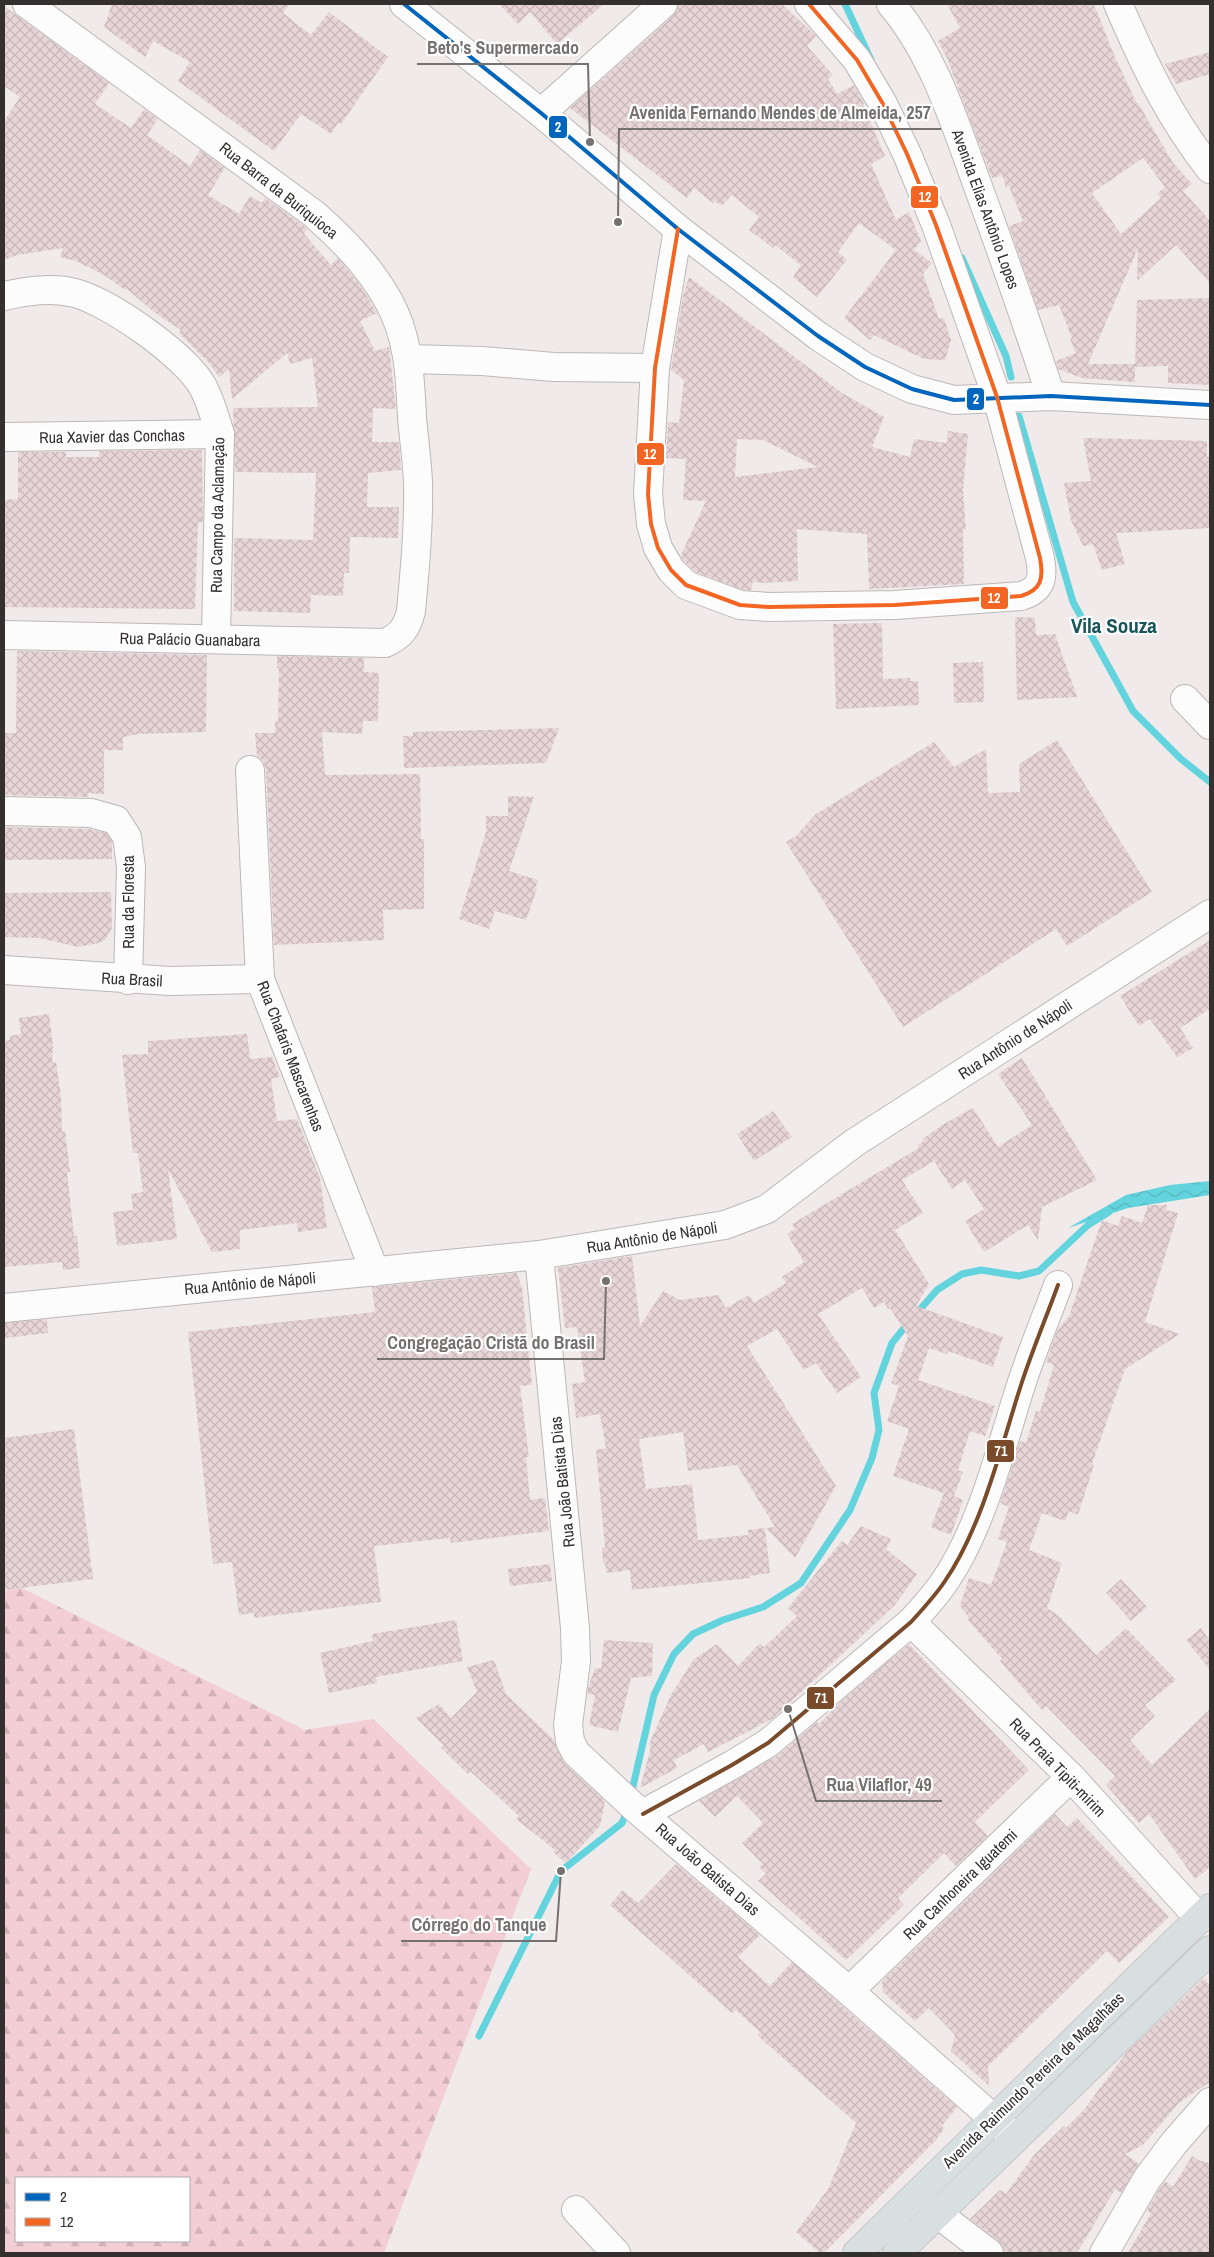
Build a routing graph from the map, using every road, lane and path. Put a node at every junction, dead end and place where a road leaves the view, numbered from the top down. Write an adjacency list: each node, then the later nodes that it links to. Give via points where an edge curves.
1 (27, 4): 11 (street, Rua Barra da Buriquioca, via 274,184 347,243 372,273 389,301 402,330)
2 (404, 4): 7 (street)
3 (663, 4): 7 (street)
4 (809, 4): 14 (street, via 857,60 883,104 936,225)
5 (892, 4): 13 (street, Avenida Elias Antônio Lopes, via 927,58 948,104 1009,269)
6 (1118, 4): 8 (street, via 1148,73 1192,146)
7 (541, 113): 9 (street)
8 (1210, 169)
9 (678, 229): 12 (street); 14 (street, via 818,336 864,367 912,389 954,400)
10 (4, 296): 16 (street, Rua Campo da Aclamação, via 42,290 75,293 102,304 129,321 163,345 190,370 212,405)
11 (409, 359): 12 (street, via 482,360 554,367); 20 (street, Rua Barra da Buriquioca, via 418,482 411,611 402,633 393,640)
12 (655, 368): 14 (street, via 648,494 651,524 658,548 671,570 686,585 740,605 895,604 1020,596 1038,588 1042,580 1040,558)
13 (1051, 396): 14 (street); 15 (street)
14 (998, 397)
15 (1210, 405)
16 (220, 434): 17 (street, Rua Xavier das Conchas); 19 (street, Rua Campo da Aclamação)
17 (4, 437)
18 (4, 635): 19 (street, Rua Palácio Guanabara)
19 (216, 638): 20 (street, Rua Palácio Guanabara)
20 (376, 644)
21 (1185, 699): 22 (street)
22 (1210, 725)
23 (250, 770): 27 (street, Rua Chafaris Mascarenhas)
24 (4, 811): 28 (street, Rua da Floresta, via 91,813 116,820 127,838 131,867)
25 (1210, 914): 29 (street, Rua Antônio de Nápoli, via 854,1143 767,1208 725,1225 701,1230)
26 (4, 970): 28 (street, Rua Brasil)
27 (260, 979): 28 (street, Rua Brasil); 30 (street, Rua Chafaris Mascarenhas)
28 (128, 980)
29 (540, 1255): 30 (street, Rua Antônio de Nápoli); 35 (street, Rua João Batista Dias, via 575,1628 576,1661 568,1725 570,1741 576,1753)
30 (375, 1272): 32 (street, Rua Antônio de Nápoli)
31 (1058, 1285): 33 (street, via 964,1546 946,1580)
32 (4, 1308)
33 (911, 1622): 34 (street, Rua Praia Tipiti-mirim); 35 (street, via 768,1743 732,1765)
34 (1071, 1777): 36 (street, Rua Praia Tipiti-mirim); 38 (street, Rua Canhoneira Iguatemi)
35 (639, 1810): 38 (street, Rua João Batista Dias)
36 (1205, 1913): 39 (main road, via 1198,1936 1191,1946 1113,2023); 41 (main road, Avenida Raimundo Pereira de Magalhães)
37 (1210, 1950): 39 (main road, Avenida Raimundo Pereira de Magalhães)
38 (850, 1991): 41 (street, Rua João Batista Dias)
39 (1087, 2068): 42 (main road, Avenida Raimundo Pereira de Magalhães)
40 (1209, 2109): 49 (street, via 1174,2143 1147,2180)
41 (994, 2118): 42 (street, Rua João Batista Dias); 46 (main road, Avenida Raimundo Pereira de Magalhães)
42 (1015, 2137): 44 (main road, Avenida Raimundo Pereira de Magalhães)
43 (576, 2210): 45 (street)
44 (938, 2214): 47 (main road, Avenida Raimundo Pereira de Magalhães); 48 (street)
45 (616, 2253)
46 (857, 2253)
47 (897, 2253)
48 (988, 2253)
49 (1104, 2253)

